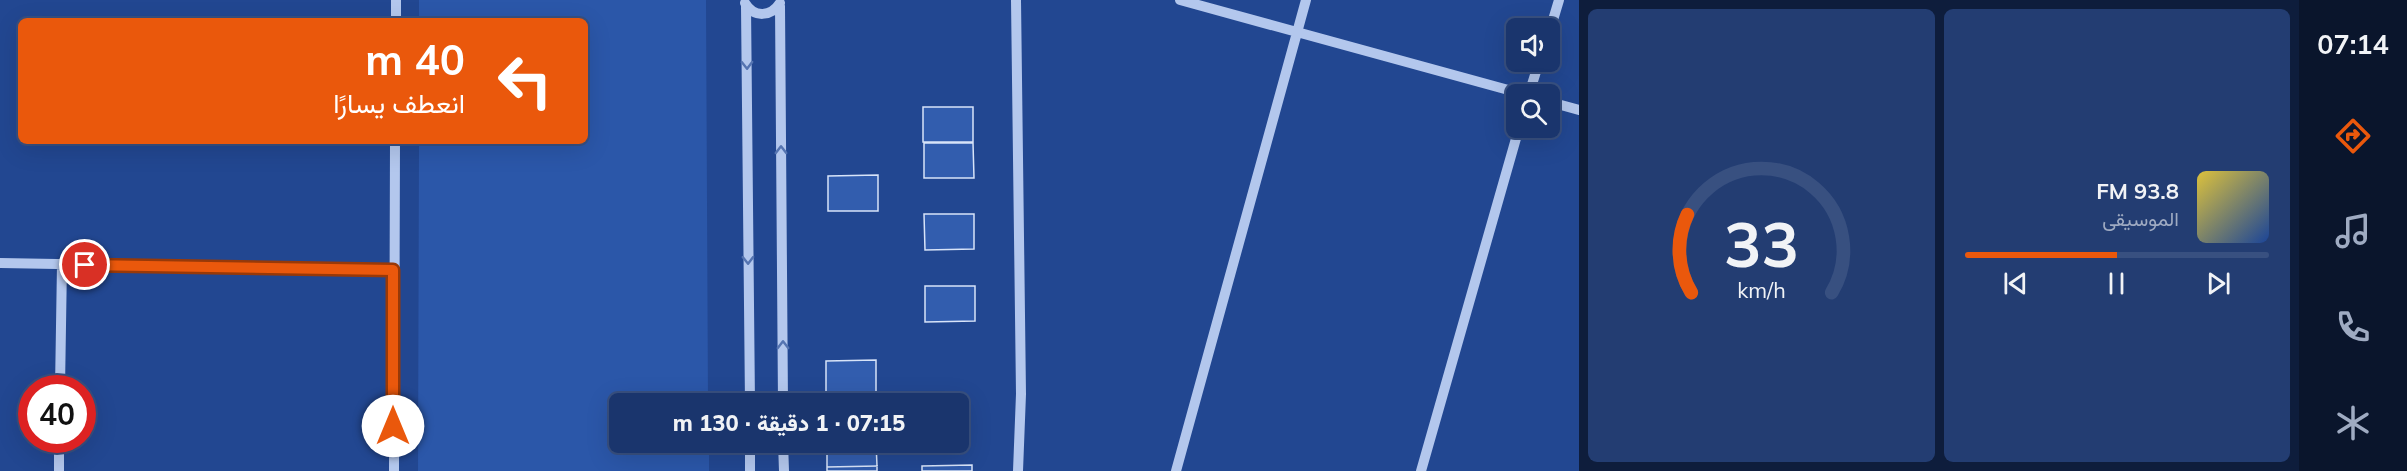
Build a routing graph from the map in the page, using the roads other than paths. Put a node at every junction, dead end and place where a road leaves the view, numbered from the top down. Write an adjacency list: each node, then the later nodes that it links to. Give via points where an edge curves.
1 (396, 0): 8 (street)
2 (1016, 0): 29 (street, via 1021,394)
3 (1180, 0): 10 (street)
4 (1306, 0): 10 (street)
5 (1559, 0): 9 (street)
6 (745, 3): 7 (street, via 753,12 762,14 772,12); 20 (street, one-way to 20)
7 (781, 3): 21 (street, one-way to 7)
8 (396, 18)
9 (1554, 18)
10 (1297, 31): 11 (street); 30 (street)
11 (1506, 89)
12 (1560, 105): 13 (street)
13 (1579, 110)
14 (1516, 138): 31 (street)
15 (395, 144): 18 (street)
16 (0, 263): 17 (street)
17 (62, 264): 18 (street); 19 (street)
18 (393, 270): 26 (street)
19 (60, 375)
20 (750, 393)
21 (783, 393)
22 (59, 453): 25 (street)
23 (750, 453): 27 (street)
24 (783, 453): 28 (street)
25 (58, 471)
26 (394, 471)
27 (750, 471)
28 (784, 471)
29 (1018, 471)
30 (1176, 471)
31 (1421, 471)

